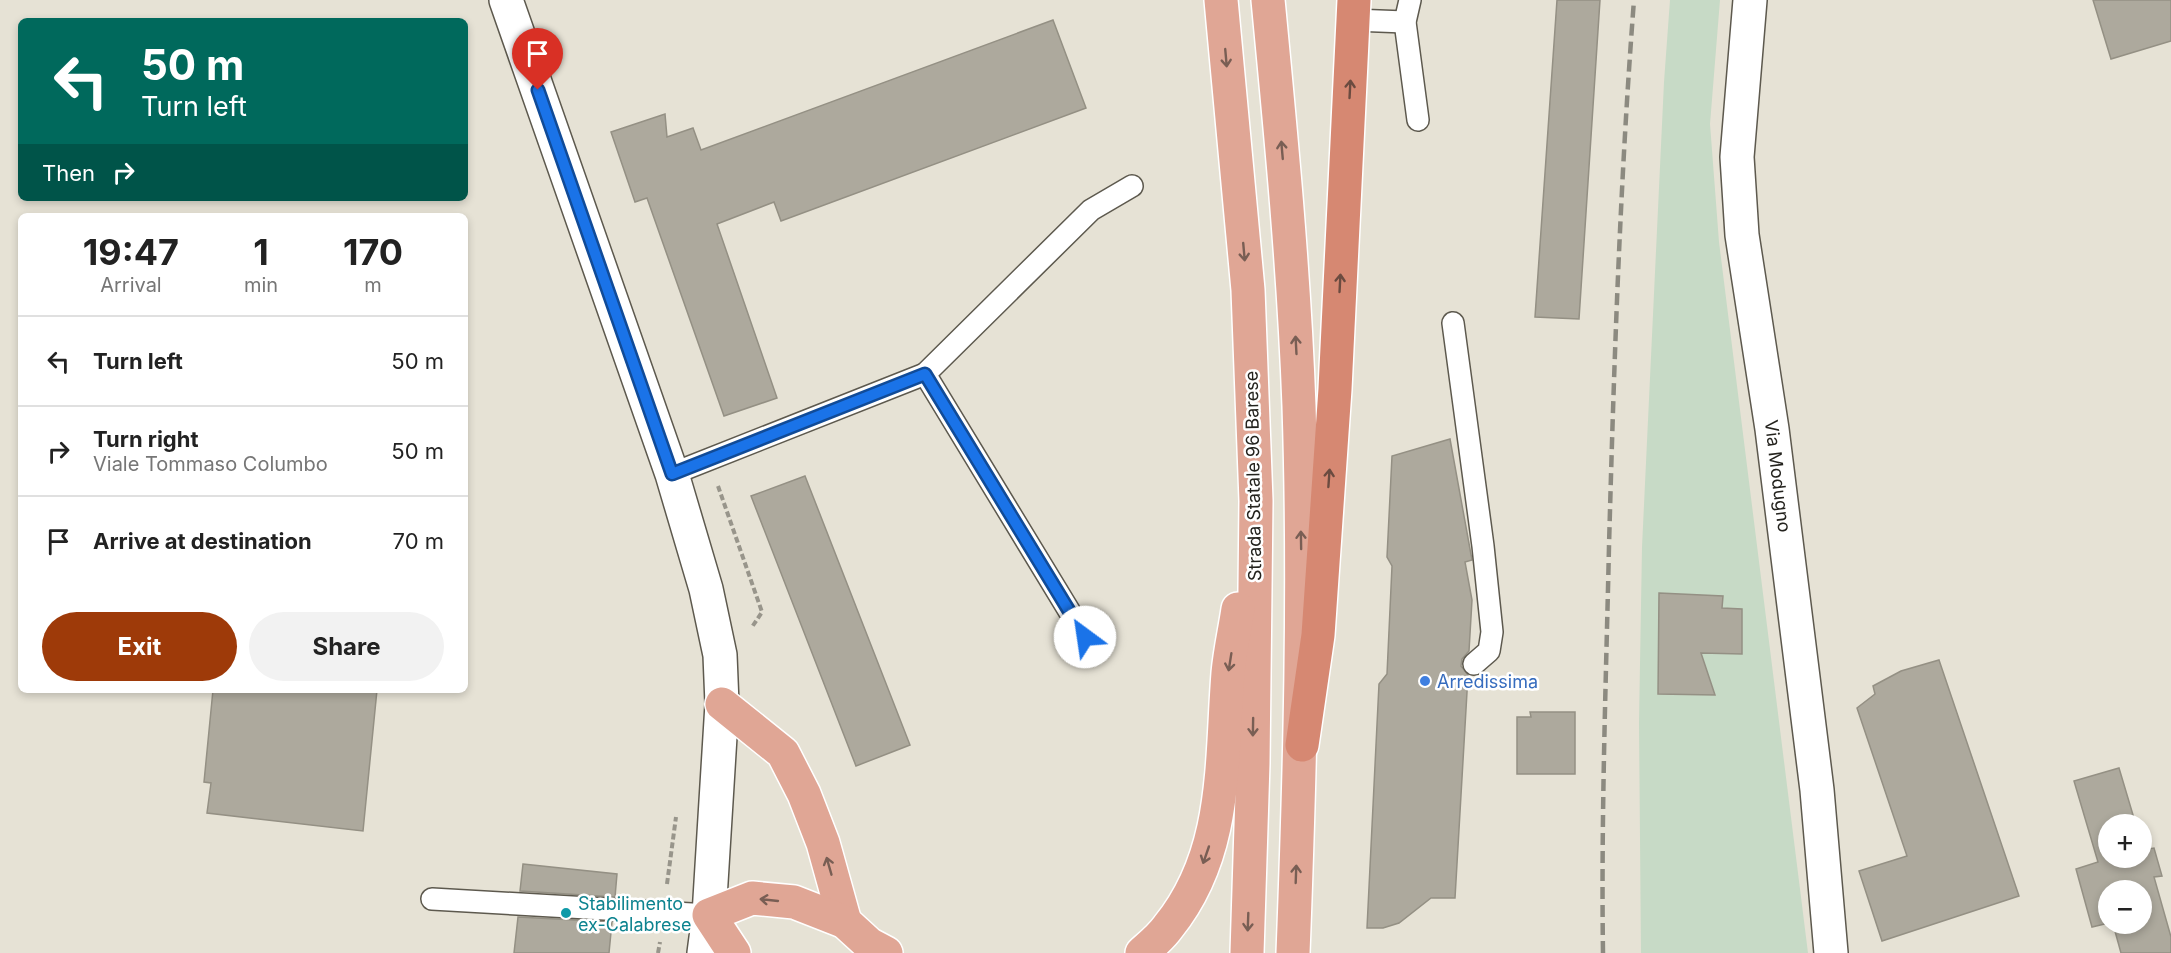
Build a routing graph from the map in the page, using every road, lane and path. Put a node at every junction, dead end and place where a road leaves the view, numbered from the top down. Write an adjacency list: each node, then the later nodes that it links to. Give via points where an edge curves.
1 (506, 0): 12 (street)
2 (1221, 0): 13 (main road, Strada Statale 96 Barese, one-way to 13, via 1248,290)
3 (1268, 0): 17 (main road, one-way to 3, via 1299,406 1289,228)
4 (1410, 0): 7 (lane)
5 (1750, 0): 30 (street, Via Modugno, via 1738,147 1743,235 1777,464 1817,789)
6 (1353, 10): 7 (lane); 17 (highway, one-way to 6, via 1318,635 1335,389)
7 (1405, 22): 8 (lane)
8 (1418, 120)
9 (1132, 186): 11 (lane, via 1091,210)
10 (1453, 323): 15 (lane, via 1492,632 1489,651)
11 (925, 374): 12 (lane); 14 (lane)
12 (672, 474): 16 (street, via 706,589 720,655)
13 (1256, 501): 27 (main road, one-way to 27, via 1229,670 1222,789 1212,839 1195,886 1168,928); 28 (main road, Strada Statale 96 Barese, one-way to 28)
14 (1085, 637)
15 (1474, 664)
16 (722, 704): 21 (street); 22 (main road, one-way to 16, via 823,843 783,753)
17 (1302, 745): 29 (main road, one-way to 17)
18 (677, 811): 20 (path)
19 (432, 898): 20 (lane)
20 (664, 912): 21 (lane); 23 (path)
21 (709, 915): 22 (main road, one-way to 21, via 794,902 752,898); 24 (street); 25 (main road)
22 (845, 922): 26 (main road, via 869,944)
23 (658, 953)
24 (704, 953)
25 (734, 953)
26 (886, 953)
27 (1142, 953)
28 (1247, 953)
29 (1293, 953)
30 (1831, 953)

